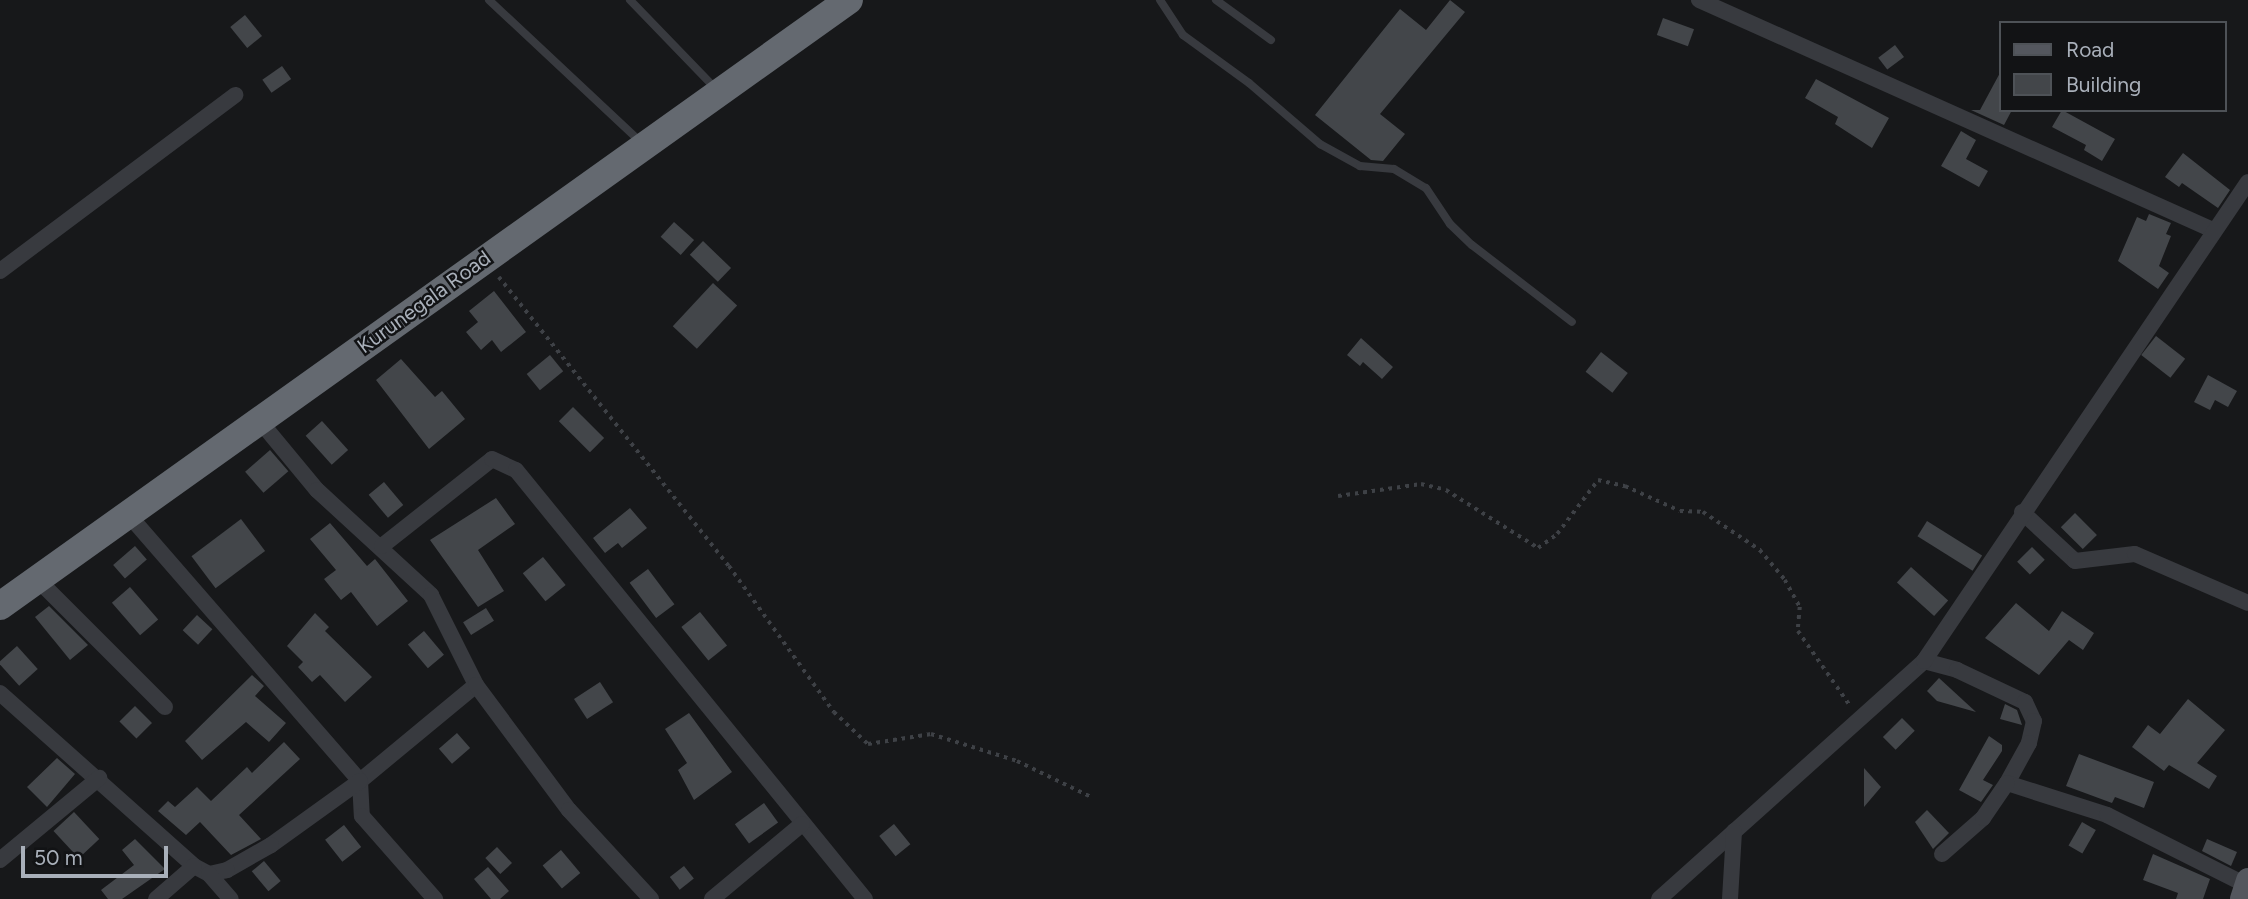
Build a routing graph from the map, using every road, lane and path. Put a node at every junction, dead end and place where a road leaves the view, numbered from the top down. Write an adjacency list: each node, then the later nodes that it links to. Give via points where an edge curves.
1 (489, 0): 10 (lane)
2 (630, 0): 8 (lane)
3 (1160, 0): 15 (lane, via 1183,35 1249,83 1320,144 1360,166 1394,169 1426,188 1450,224 1472,245)
4 (1216, 0): 7 (lane)
5 (1699, 0): 12 (street)
6 (835, 4): 8 (highway, Kurunegala Road)
7 (1271, 40)
8 (719, 93): 10 (highway, Kurunegala Road)
9 (235, 95): 14 (street)
10 (645, 146): 13 (highway, Kurunegala Road)
11 (2248, 182): 12 (street)
12 (2213, 230): 18 (street)
13 (484, 258): 16 (highway, Kurunegala Road); 32 (path, via 729,566 835,712 868,744 931,734 1017,761)
14 (0, 271)
15 (1572, 322)
16 (260, 420): 19 (highway, Kurunegala Road); 20 (street, via 317,490)
17 (1338, 496): 28 (path, via 1421,484 1446,489 1538,548 1557,534 1598,480 1625,486 1680,511 1703,512 1760,550 1785,580 1800,607 1798,631 1850,703)
18 (2022, 512): 22 (street, via 2075,561 2136,554); 24 (street)
19 (127, 513): 21 (highway, Kurunegala Road); 30 (street)
20 (382, 546): 25 (street, via 431,595); 33 (street, via 492,459 516,470)
21 (37, 579): 23 (highway, Kurunegala Road); 27 (street)
22 (2248, 603)
23 (0, 606)
24 (1924, 661): 28 (street); 31 (street, via 1968,674 2025,702 2034,721 2029,743)
25 (476, 685): 30 (street); 43 (street, via 569,810)
26 (0, 693): 29 (street)
27 (165, 707)
28 (1846, 730): 34 (street)
29 (99, 778): 36 (street); 37 (street)
30 (360, 781): 38 (street, via 271,845 227,870); 42 (street, via 362,816)
31 (2007, 783): 35 (street, via 1983,818); 39 (street, via 2107,815)
32 (1091, 797)
33 (802, 824): 44 (street); 45 (street)
34 (1734, 831): 46 (street); 47 (street)
35 (1942, 854)
36 (0, 860)
37 (194, 866): 38 (street); 40 (street)
38 (209, 874): 41 (street)
39 (2245, 888)
40 (156, 899)
41 (231, 899)
42 (435, 899)
43 (651, 899)
44 (712, 899)
45 (865, 899)
46 (1659, 899)
47 (1730, 899)

